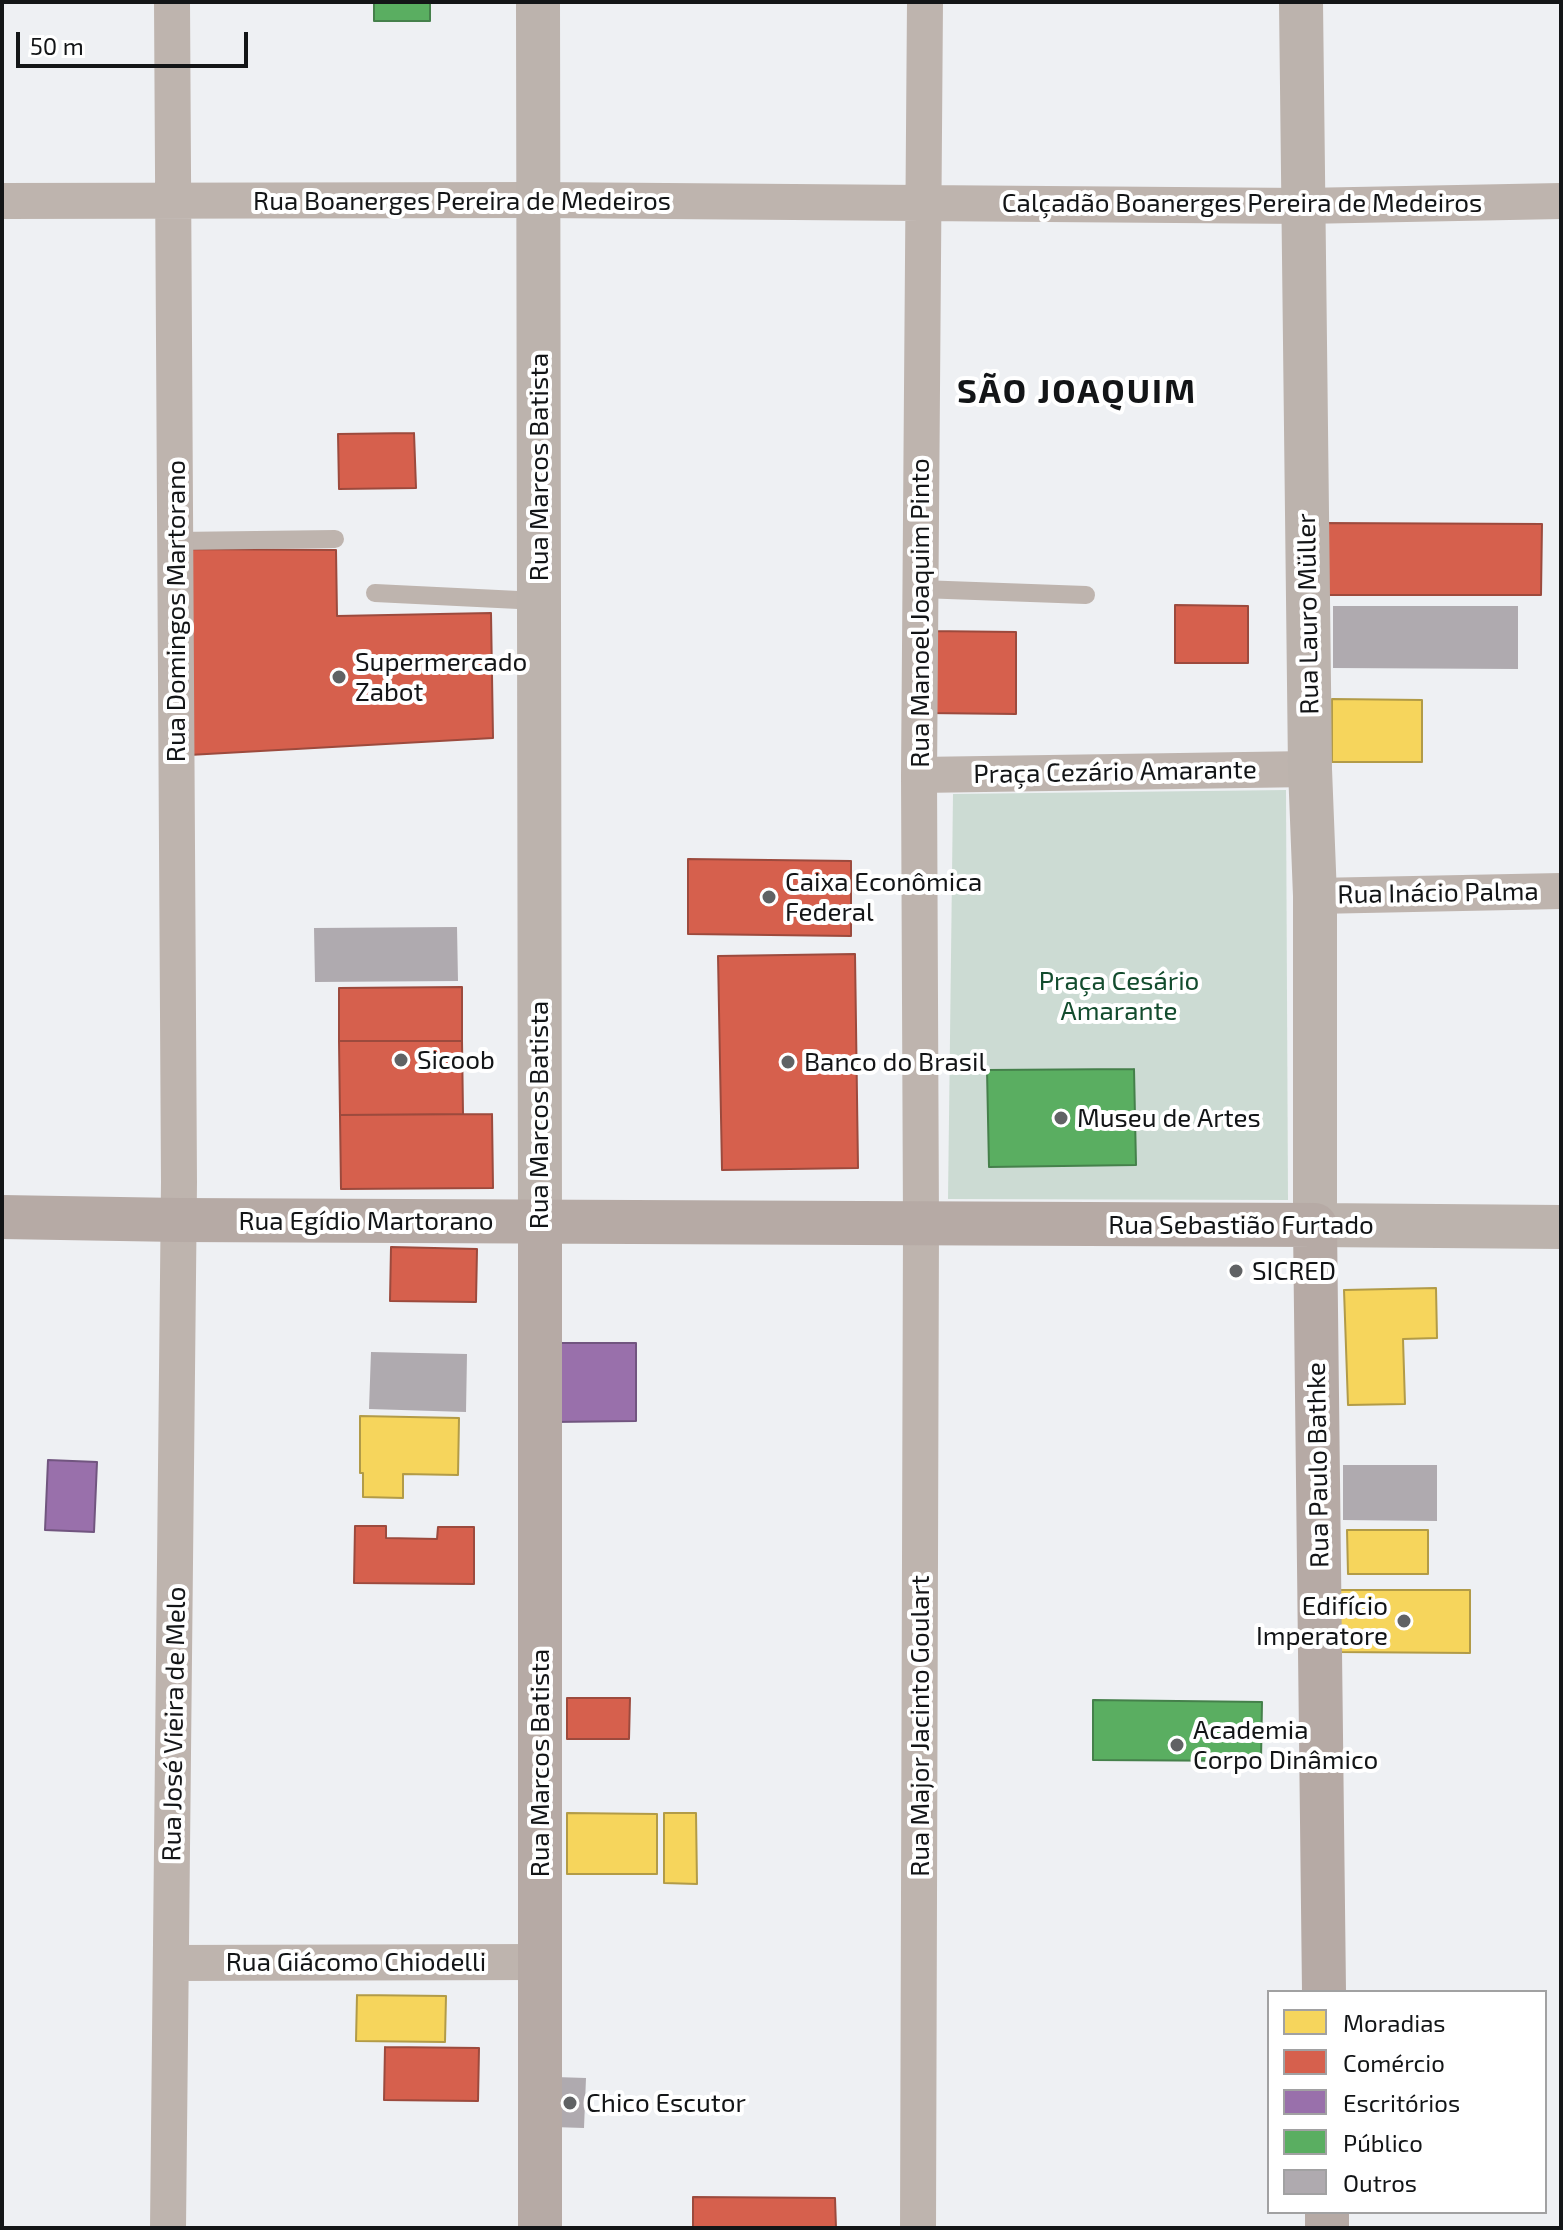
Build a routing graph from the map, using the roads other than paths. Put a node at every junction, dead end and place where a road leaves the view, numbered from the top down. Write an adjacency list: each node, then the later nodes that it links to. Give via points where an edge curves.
1 (172, 2): 7 (street, Rua Domingos Martorano)
2 (538, 2): 5 (main road, Rua Marcos Batista)
3 (925, 2): 9 (street, Rua Manoel Joaquim Pinto)
4 (1301, 2): 10 (main road, Rua Lauro Müller)
5 (538, 200): 7 (street, Rua Boanerges Pereira de Medeiros); 9 (street, Rua Boanerges Pereira de Medeiros); 16 (main road, Rua Marcos Batista)
6 (2, 201): 7 (street, Rua Boanerges Pereira de Medeiros)
7 (174, 201): 12 (street, Rua Domingos Martorano)
8 (1561, 201): 10 (street, Calçadão Boanerges Pereira de Medeiros)
9 (923, 203): 10 (street, Calçadão Boanerges Pereira de Medeiros); 13 (street, Rua Manoel Joaquim Pinto)
10 (1303, 206): 17 (main road, Rua Lauro Müller)
11 (335, 539): 12 (lane)
12 (176, 541): 22 (street, Rua Domingos Martorano)
13 (920, 589): 15 (lane); 18 (street, Rua Manoel Joaquim Pinto)
14 (375, 593): 16 (lane)
15 (1086, 595)
16 (539, 601): 23 (main road, Rua Marcos Batista)
17 (1310, 769): 18 (street, Praça Cezário Amarante); 20 (main road, Rua Lauro Müller)
18 (919, 775): 24 (street, Rua Manoel Joaquim Pinto)
19 (1561, 891): 20 (street, Rua Inácio Palma)
20 (1315, 896): 25 (main road, Rua Lauro Müller)
21 (2, 1217): 22 (main road, Rua Egídio Martorano)
22 (179, 1220): 23 (main road, Rua Egídio Martorano); 28 (street, Rua José Vieira de Melo)
23 (540, 1222): 24 (main road, Rua Egídio Martorano); 27 (main road, Rua Marcos Batista)
24 (921, 1224): 25 (main road, Rua Sebastião Furtado); 32 (street, Rua Major Jacinto Goulart)
25 (1315, 1225): 26 (main road, Rua Sebastião Furtado); 29 (main road, Rua Paulo Bathke)
26 (1561, 1227)
27 (540, 1962): 28 (street, Rua Giácomo Chiodelli); 31 (main road, Rua Marcos Batista)
28 (171, 1963): 30 (street, Rua José Vieira de Melo)
29 (1324, 1990)
30 (168, 2228)
31 (540, 2228)
32 (918, 2228)

